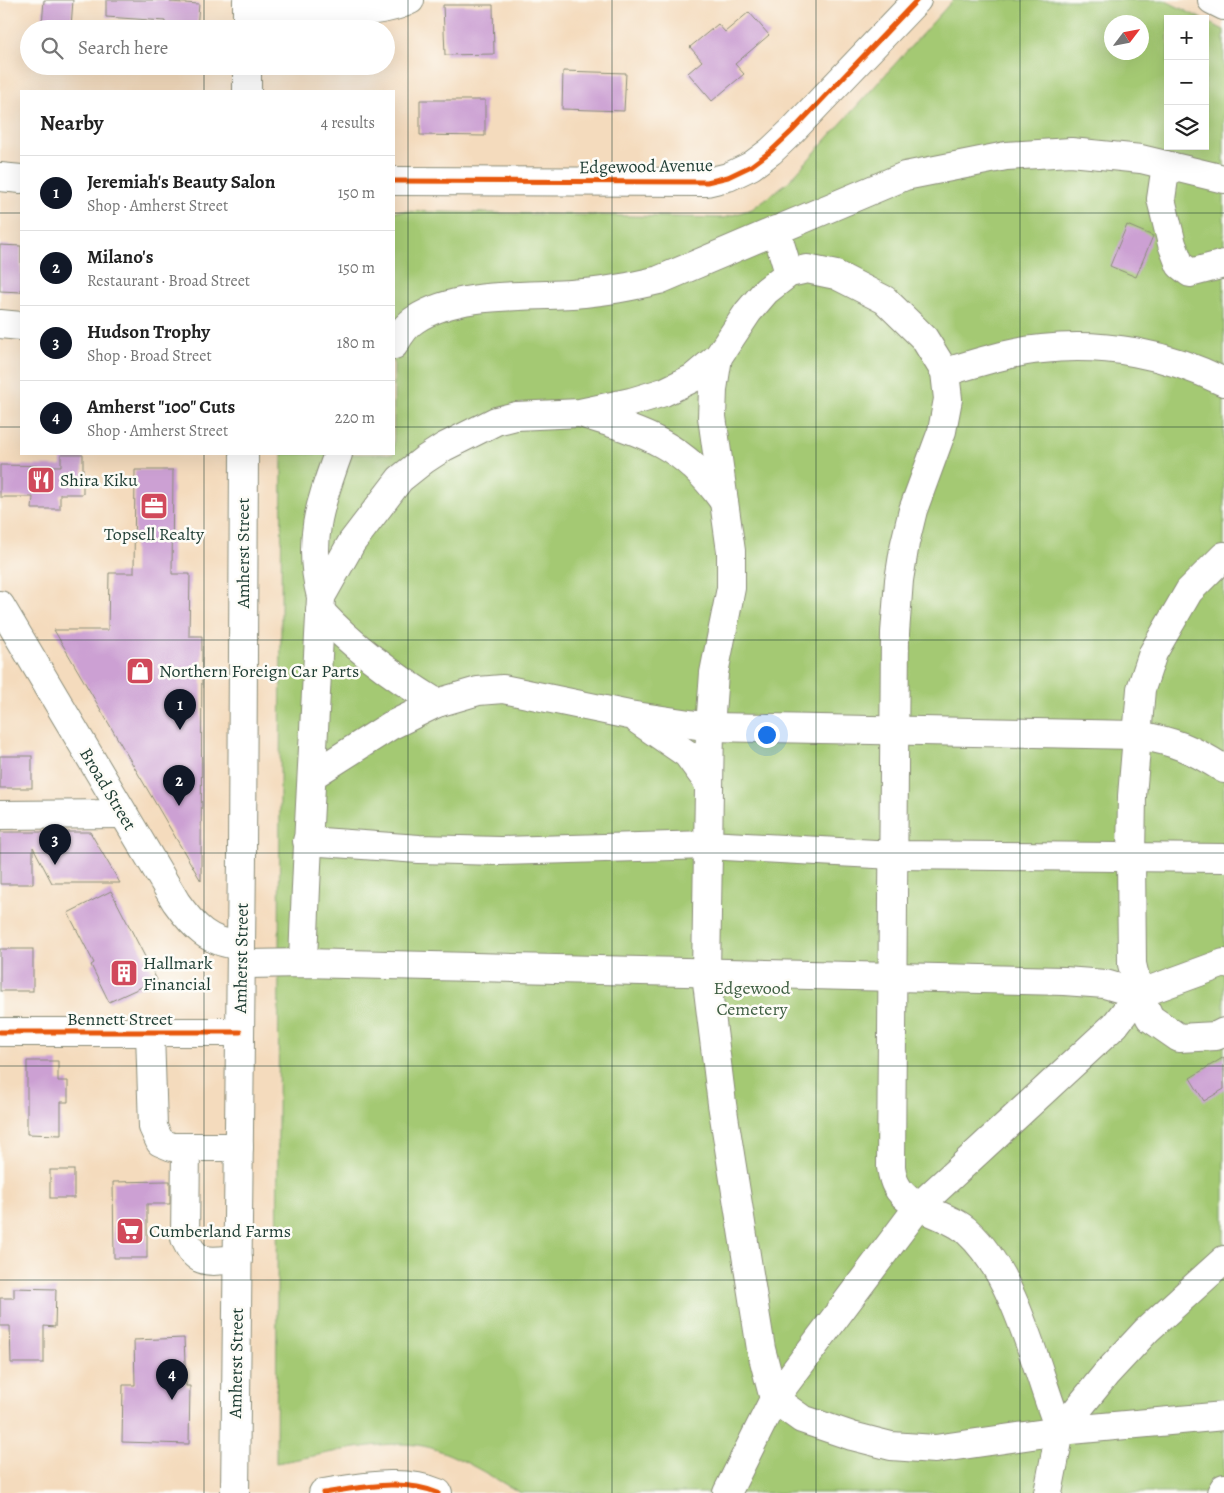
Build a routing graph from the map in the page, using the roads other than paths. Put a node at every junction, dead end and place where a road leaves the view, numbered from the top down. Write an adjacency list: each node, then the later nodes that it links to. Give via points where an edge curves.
1 (410, 0): 5 (main road, via 371,12)
2 (917, 0): 12 (main road, Edgewood Avenue, via 792,131 751,166 728,176 707,182)
3 (1212, 0): 4 (main road)
4 (1224, 6)
5 (247, 13)
6 (247, 75): 7 (main road)
7 (246, 90)
8 (1166, 165): 11 (main road); 13 (main road, via 1141,159 1071,152 1006,156 905,176); 14 (main road, via 1161,199 1180,265 1190,272)
9 (0, 177): 10 (main road)
10 (20, 179)
11 (1224, 179)
12 (395, 181)
13 (776, 230): 15 (main road); 18 (main road, via 659,280 625,289 464,301 437,308 414,320)
14 (1224, 264)
15 (788, 273): 19 (main road, via 748,312); 20 (main road, via 807,269 836,275 885,300 924,338)
16 (0, 324): 17 (main road)
17 (20, 326)
18 (395, 344)
19 (718, 357): 22 (main road, via 693,378 664,392); 25 (main road, via 712,418)
20 (945, 372): 21 (main road, via 1042,348 1122,349 1166,358); 32 (main road, via 948,399 942,431 913,510 898,580)
21 (1224, 382)
22 (580, 413): 25 (main road, via 635,430 666,445 707,477); 27 (main road, via 516,416 496,421 424,460 400,479 352,542)
23 (244, 455): 44 (main road, Amherst Street)
24 (338, 455): 27 (main road, via 320,503 314,546 314,571)
25 (723, 500): 31 (main road, via 731,552 731,588 714,673)
26 (1224, 556): 33 (main road, via 1189,591 1153,654 1141,689)
27 (320, 604): 29 (main road, via 343,637 407,685); 35 (main road)
28 (2, 612): 37 (main road, Broad Street)
29 (437, 703): 30 (main road, via 478,691 502,689); 35 (main road, via 390,726)
30 (629, 715): 31 (main road); 36 (main road, via 688,754)
31 (710, 727): 32 (main road); 36 (main road)
32 (894, 730): 33 (main road); 41 (main road)
33 (1136, 735): 34 (main road, via 1162,739 1197,751); 42 (main road)
34 (1224, 768)
35 (313, 776): 39 (main road)
36 (709, 784): 40 (main road)
37 (123, 814): 38 (main road); 44 (main road, Broad Street, via 188,919 206,935)
38 (0, 815)
39 (306, 841): 40 (main road, via 500,852); 45 (main road)
40 (707, 845): 41 (main road); 47 (main road)
41 (894, 855): 42 (main road); 48 (main road)
42 (1131, 857): 43 (main road); 49 (main road, via 1132,964)
43 (1224, 858)
44 (241, 955): 45 (main road, Broad Street); 51 (main road, Amherst Street)
45 (303, 963): 47 (main road, Broad Street)
46 (1224, 963): 49 (main road)
47 (706, 974): 48 (main road, Broad Street); 59 (main road, via 722,1104 754,1310)
48 (892, 978): 49 (main road, Broad Street, via 1064,981 1105,984); 56 (main road, via 891,1167 896,1185 906,1198)
49 (1140, 994): 52 (main road, via 1150,1018 1179,1038 1216,1036); 56 (main road, via 1114,1025)
50 (0, 1032): 53 (main road, Bennett Street)
51 (240, 1032): 53 (main road, Bennett Street); 55 (main road, Amherst Street)
52 (1224, 1032)
53 (150, 1033): 54 (main road, via 153,1127 160,1142 172,1147)
54 (186, 1147): 55 (main road); 57 (main road, via 184,1238 188,1247 195,1258 205,1261)
55 (239, 1147): 57 (main road, Amherst Street)
56 (919, 1206): 59 (main road); 61 (main road, via 947,1217 983,1247 1018,1312)
57 (238, 1259): 63 (main road, Amherst Street)
58 (1224, 1260): 61 (main road, via 1146,1330)
59 (774, 1399): 61 (main road, via 802,1418 891,1446 935,1449); 66 (main road)
60 (1224, 1416): 61 (main road)
61 (1060, 1431): 67 (main road)
62 (1224, 1488): 68 (main road)
63 (235, 1493)
64 (324, 1493): 65 (main road, via 409,1485)
65 (438, 1493)
66 (727, 1493)
67 (1048, 1493)
68 (1220, 1493)

